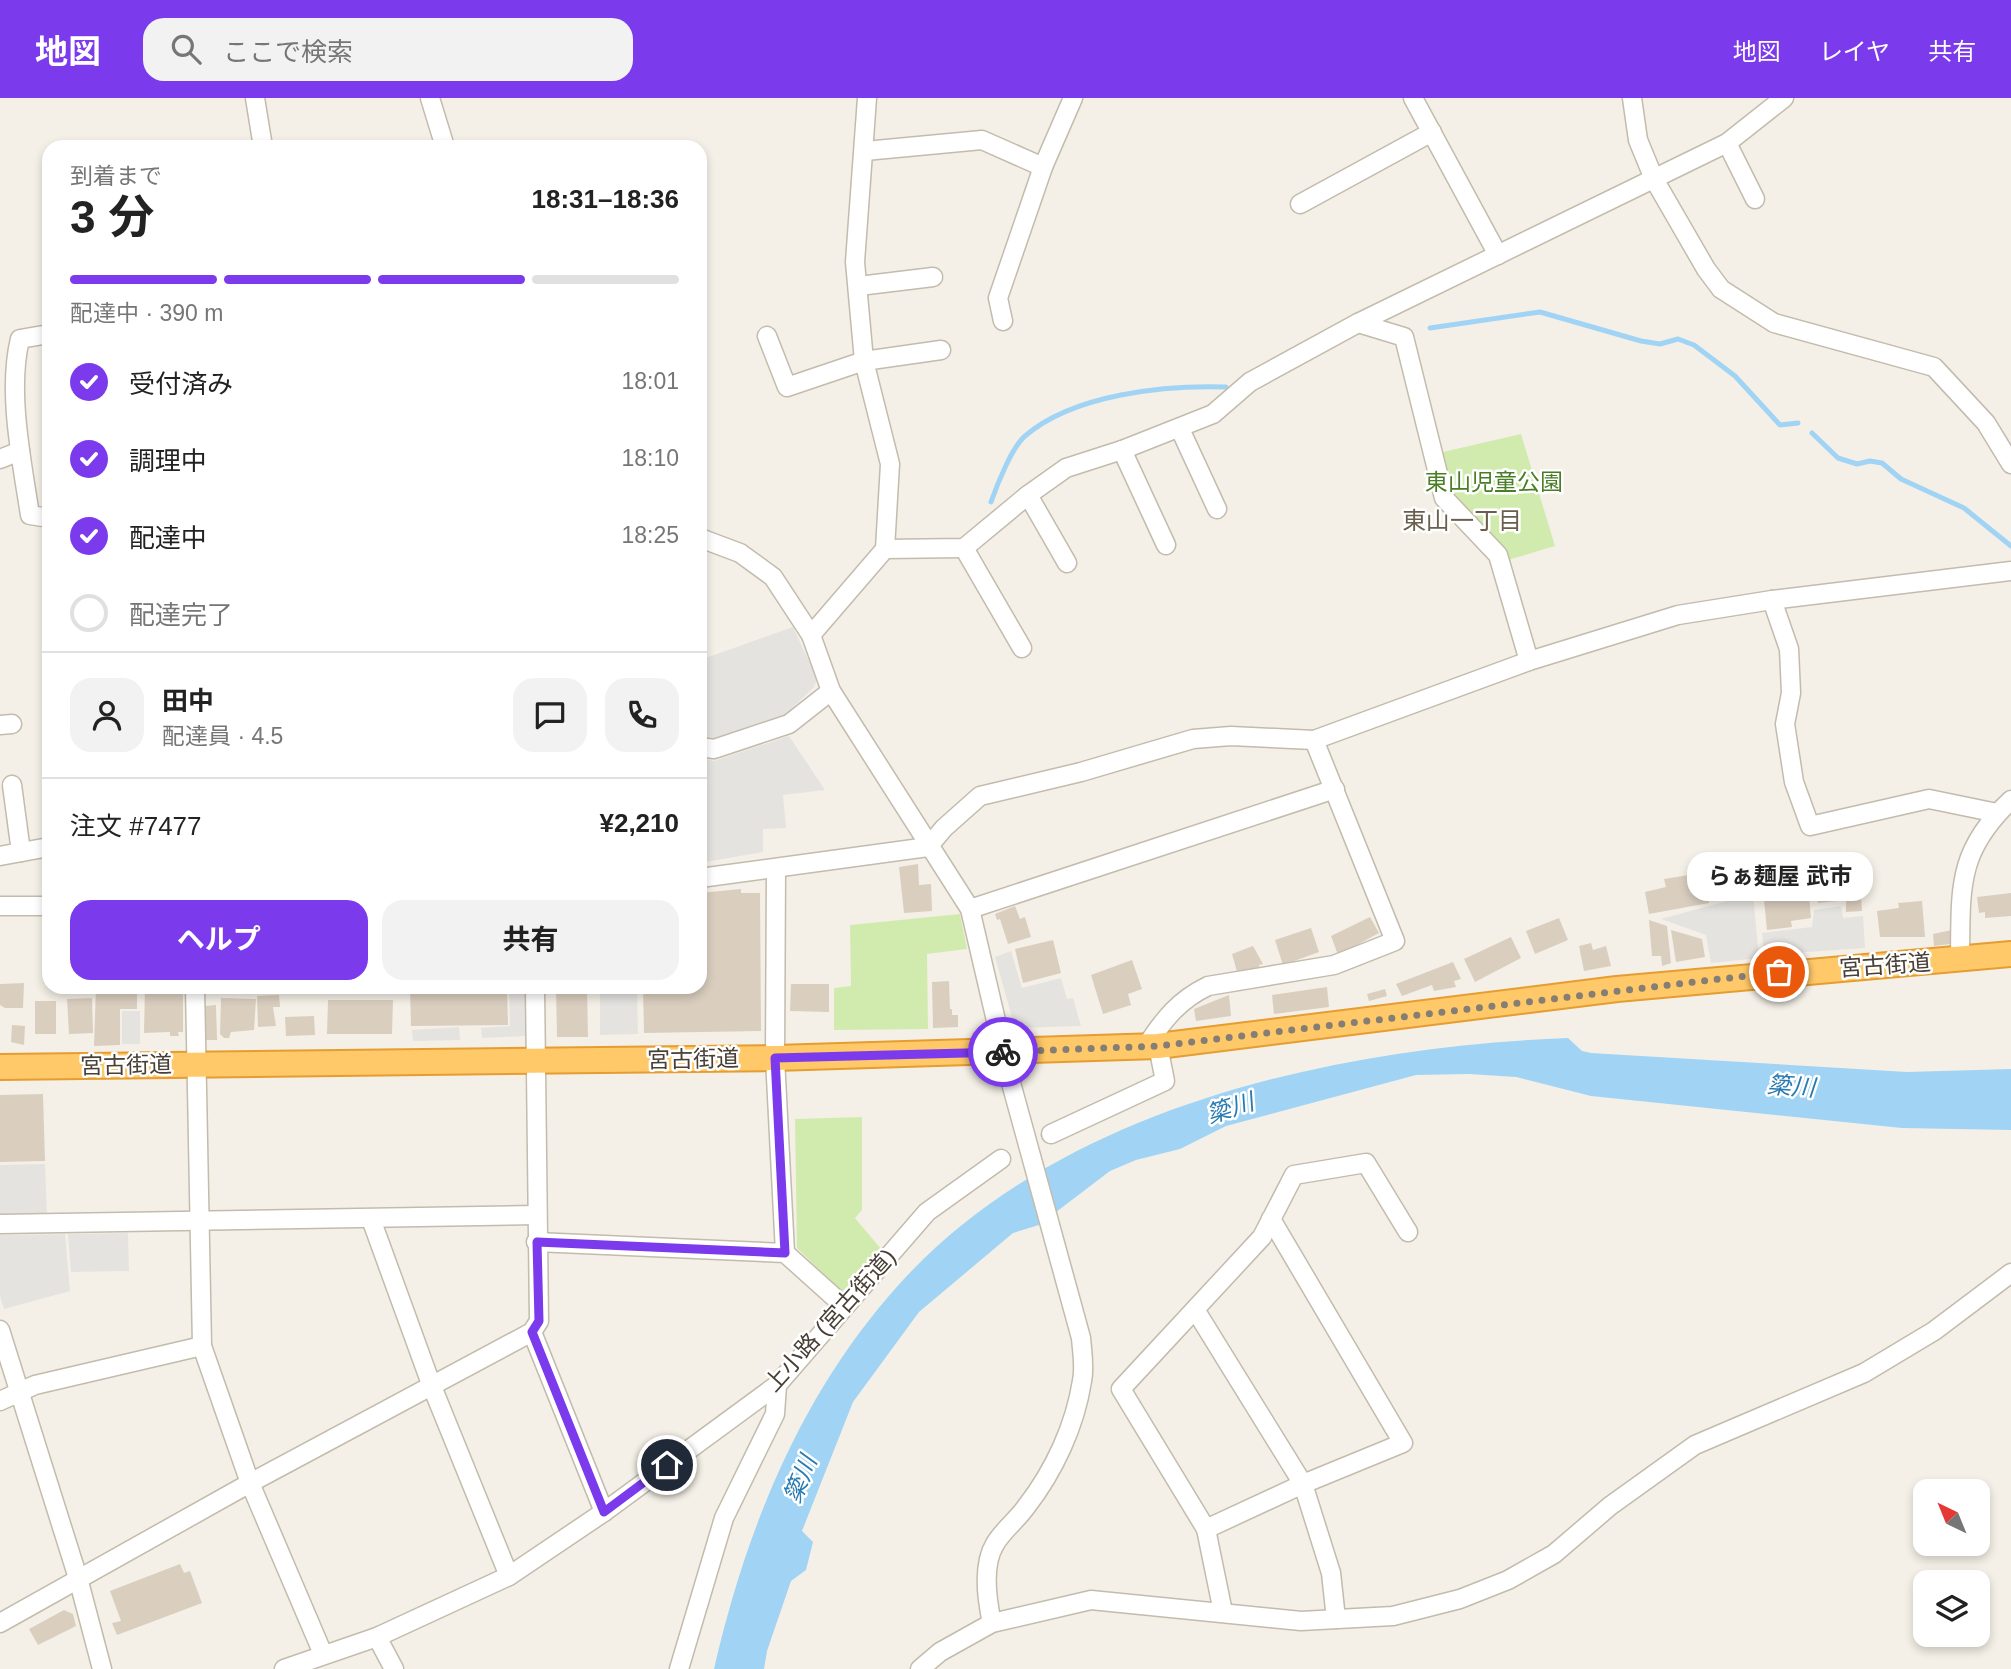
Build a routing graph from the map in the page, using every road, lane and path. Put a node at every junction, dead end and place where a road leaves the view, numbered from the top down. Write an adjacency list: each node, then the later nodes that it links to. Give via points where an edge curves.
1 (255, 98): 9 (street)
2 (430, 98): 10 (street)
3 (867, 98): 12 (street)
4 (1073, 98): 13 (street)
5 (1413, 98): 8 (street)
6 (1632, 98): 14 (street, via 1638,140)
7 (1784, 98): 11 (street)
8 (1432, 132): 16 (street); 17 (street)
9 (262, 140)
10 (443, 140)
11 (1727, 143): 14 (street); 15 (street)
12 (865, 151): 13 (street, via 982,140); 19 (street, via 855,262)
13 (1043, 167): 20 (street, via 998,298)
14 (1654, 179): 17 (street); 30 (street, via 1721,289 1774,323 1934,367 1986,423)
15 (1755, 199)
16 (1300, 204)
17 (1498, 255): 21 (street)
18 (933, 277): 19 (street)
19 (859, 286): 25 (street)
20 (1003, 321)
21 (1358, 323): 26 (street, via 1250,382 1213,414); 43 (street, via 1404,337 1444,498 1498,555)
22 (42, 335): 28 (street, via 20,339 15,365)
23 (767, 336): 25 (street, via 787,387)
24 (941, 350): 25 (street)
25 (864, 361): 37 (street, via 890,464)
26 (1180, 429): 27 (street); 32 (street)
27 (1122, 450): 31 (street, via 1066,468); 35 (street)
28 (20, 452): 29 (street); 33 (street, via 30,515)
29 (0, 458)
30 (2011, 464)
31 (1028, 495): 36 (street); 38 (street)
32 (1217, 509)
33 (42, 517)
34 (707, 541): 41 (street, via 740,553 774,577)
35 (1166, 545)
36 (964, 548): 37 (street); 42 (street)
37 (885, 549): 41 (street)
38 (1067, 563)
39 (2011, 571): 40 (street)
40 (1772, 600): 43 (street, via 1678,615); 50 (street, via 1789,649 1791,693 1785,723 1794,782 1810,826 1929,799)
41 (811, 635): 44 (street)
42 (1022, 648)
43 (1529, 661): 45 (street)
44 (831, 691): 46 (street, via 789,724); 51 (street)
45 (1314, 740): 48 (street); 51 (street, via 1193,739 980,796)
46 (707, 748)
47 (12, 785): 53 (street)
48 (1335, 789): 59 (street); 64 (street, via 1395,941 1334,965 1208,986 1166,1015)
49 (2011, 800): 50 (street)
50 (1997, 813): 61 (street, via 1976,840 1963,870)
51 (928, 847): 55 (street); 59 (street)
52 (42, 848): 53 (street)
53 (22, 852): 54 (street)
54 (0, 856)
55 (776, 869): 56 (street); 66 (street)
56 (707, 877)
57 (0, 906): 58 (street)
58 (42, 906)
59 (970, 909): 65 (street)
60 (2011, 954): 61 (highway, 宮古街道)
61 (1960, 960): 64 (highway, 宮古街道, via 1617,989)
62 (195, 994): 68 (street)
63 (535, 994): 67 (street)
64 (1152, 1046): 65 (highway, 宮古街道); 70 (street, via 1165,1081)
65 (1005, 1052): 66 (highway, 宮古街道); 99 (street, via 1081,1338 1083,1378 1072,1424 1053,1465 1027,1507 994,1545 988,1573)
66 (775, 1058): 67 (highway, 宮古街道); 79 (street)
67 (535, 1061): 68 (highway, 宮古街道); 72 (street)
68 (196, 1063): 69 (highway, 宮古街道); 75 (street)
69 (0, 1068)
70 (1051, 1134)
71 (1001, 1159): 81 (street, 上小路 (宮古街道), via 927,1212)
72 (536, 1215): 73 (street); 78 (street)
73 (371, 1219): 75 (street); 86 (street)
74 (1271, 1219): 77 (street, via 1294,1175 1366,1163); 82 (street, via 1262,1237); 91 (street, via 1403,1443)
75 (200, 1223): 76 (street); 85 (street)
76 (0, 1224)
77 (1408, 1232)
78 (537, 1242): 79 (street); 84 (street, via 539,1321)
79 (785, 1253): 81 (street)
80 (2011, 1273): 97 (street, via 1934,1331 1864,1374 1695,1446 1610,1506 1553,1554 1508,1580 1460,1599 1393,1616)
81 (844, 1306): 87 (street, 上小路 (宮古街道))
82 (1196, 1311): 91 (street); 93 (street, via 1121,1389)
83 (0, 1329): 88 (street)
84 (532, 1332): 86 (street); 92 (street)
85 (202, 1346): 88 (street); 90 (street)
86 (431, 1384): 90 (street); 94 (street)
87 (777, 1385): 92 (street, 上小路 (宮古街道)); 105 (street, via 775,1414 724,1518)
88 (20, 1392): 89 (street); 95 (street)
89 (0, 1401)
90 (250, 1483): 95 (street); 101 (street)
91 (1303, 1484): 93 (street); 97 (street, via 1331,1573)
92 (604, 1512): 94 (street, 上小路 (宮古街道))
93 (1206, 1529): 96 (street)
94 (509, 1576): 100 (street, 上小路 (宮古街道))
95 (78, 1578): 98 (street); 102 (street)
96 (1223, 1612): 97 (street); 99 (street, via 1091,1600)
97 (1336, 1619)
98 (0, 1623)
99 (992, 1623): 106 (street, via 940,1652)
100 (377, 1637): 101 (street, 上小路 (宮古街道)); 104 (street)
101 (323, 1654): 103 (street, 上小路 (宮古街道))
102 (102, 1669)
103 (284, 1669)
104 (394, 1669)
105 (679, 1669)
106 (920, 1669)

